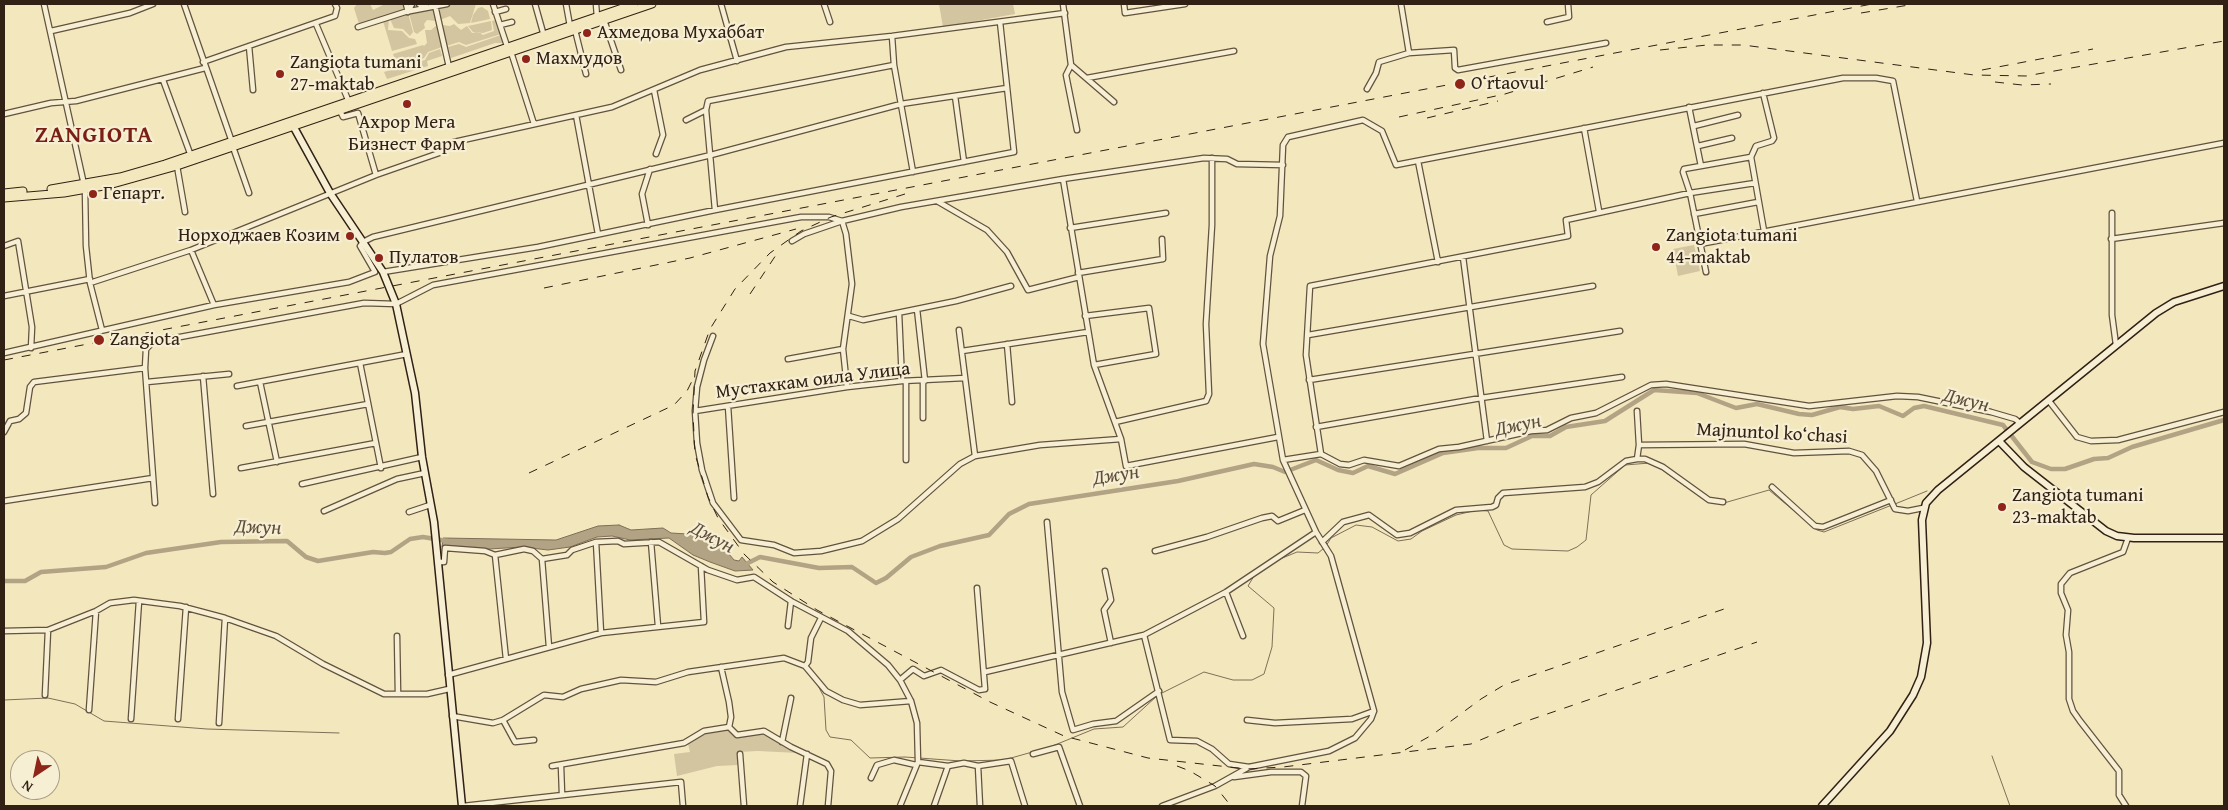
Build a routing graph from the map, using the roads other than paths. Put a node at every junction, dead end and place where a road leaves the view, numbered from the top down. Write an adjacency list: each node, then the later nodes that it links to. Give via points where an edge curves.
1 (44, 4): 37 (street)
2 (153, 4): 37 (street, via 130,13)
3 (184, 4): 46 (street)
4 (336, 4): 33 (street, via 334,16)
5 (406, 4): 25 (street)
6 (412, 4): 25 (street)
7 (419, 4): 23 (street)
8 (447, 4): 22 (street)
9 (493, 4): 26 (street)
10 (536, 4): 39 (street)
11 (566, 4): 36 (street)
12 (596, 4): 28 (street)
13 (634, 4): 28 (main road)
14 (652, 4): 28 (main road)
15 (721, 4): 45 (street)
16 (824, 4): 30 (street)
17 (1063, 4): 27 (street)
18 (1124, 4): 19 (street, via 1125,14)
19 (1185, 4)
20 (1401, 4): 44 (street)
21 (1568, 4): 32 (street, via 1569,17)
22 (434, 5): 23 (street); 49 (street)
23 (425, 6): 25 (street)
24 (506, 9): 26 (street)
25 (408, 12): 35 (street)
26 (495, 12): 34 (street)
27 (1064, 13): 31 (street); 48 (street)
28 (600, 19): 36 (main road); 51 (street)
29 (512, 22): 34 (street)
30 (830, 22)
31 (1000, 22): 38 (street); 55 (street)
32 (1546, 22)
33 (316, 24): 41 (street); 62 (street)
34 (500, 25): 42 (street)
35 (358, 27)
36 (572, 28): 39 (main road); 52 (street)
37 (51, 31): 61 (street)
38 (892, 36): 45 (street, via 786,47); 47 (street)
39 (544, 37): 42 (main road)
40 (1606, 43): 44 (street, via 1458,70 1454,50)
41 (249, 46): 46 (street); 57 (street)
42 (509, 49): 49 (main road); 67 (main road); 73 (street)
43 (1234, 51): 53 (street)
44 (1409, 53): 56 (street, via 1378,62)
45 (737, 60): 58 (street, via 700,70)
46 (203, 62): 50 (street)
47 (894, 65): 64 (street); 66 (street, via 710,100)
48 (1071, 65): 53 (street); 76 (street, via 1066,75)
49 (449, 67): 62 (main road)
50 (205, 68): 54 (street); 79 (street)
51 (621, 70)
52 (586, 74)
53 (1086, 78): 63 (street)
54 (163, 80): 61 (street); 83 (street)
55 (1007, 88): 60 (street); 87 (street, via 1014,152)
56 (1368, 89)
57 (253, 90)
58 (654, 90): 69 (street, via 612,107); 81 (street, via 663,135)
59 (1763, 93): 65 (street); 84 (street, via 1774,138 1756,146); 105 (street, via 1843,78 1893,81)
60 (955, 96): 64 (street); 87 (street)
61 (67, 102): 68 (street); 97 (street)
62 (349, 102): 72 (main road)
63 (1114, 102)
64 (901, 104): 82 (street); 92 (street)
65 (1689, 107): 74 (street); 75 (street)
66 (706, 110): 71 (street); 82 (street)
67 (340, 111): 72 (main road); 93 (street, via 343,117 358,113)
68 (4, 114)
69 (576, 115): 73 (street); 96 (street)
70 (1738, 116): 74 (street)
71 (686, 120)
72 (292, 124): 79 (main road); 100 (main road)
73 (534, 124): 93 (street, via 454,142 442,152)
74 (1694, 126): 80 (street)
75 (1584, 128): 86 (street); 108 (street)
76 (1077, 130)
77 (1732, 138): 80 (street)
78 (2224, 143): 105 (street)
79 (232, 144): 83 (main road); 89 (main road); 99 (street)
80 (1698, 146): 90 (street)
81 (656, 154)
82 (711, 155): 91 (street); 106 (street)
83 (191, 156): 97 (main road)
84 (1751, 157): 90 (street); 95 (street)
85 (1212, 158): 88 (street, via 1238,164); 94 (street); 183 (street, via 1206,324 1209,394 1206,401)
86 (1418, 161): 88 (street, via 1396,165 1385,135 1363,120 1288,137 1283,145); 126 (street)
87 (964, 162): 92 (street)
88 (1282, 165): 189 (street, via 1280,216 1270,256 1263,344)
89 (177, 166): 97 (main road, via 120,182); 107 (street)
90 (1701, 166): 101 (street, via 1683,170)
91 (650, 169): 96 (street); 114 (street, via 642,194)
92 (913, 172): 106 (street)
93 (376, 174): 100 (street)
94 (1063, 179): 103 (street); 115 (street)
95 (1755, 183): 101 (street); 104 (street)
96 (589, 185): 117 (street); 121 (street)
97 (84, 187): 98 (main road); 102 (main road); 130 (street)
98 (4, 193)
99 (249, 193)
100 (330, 193): 121 (main road); 124 (street)
101 (1690, 193): 108 (street); 111 (street)
102 (4, 198)
103 (936, 200): 112 (street); 129 (street, via 987,230 1007,252 1028,290)
104 (1758, 202): 111 (street); 116 (street)
105 (1917, 202): 116 (street)
106 (715, 210): 114 (street)
107 (185, 212)
108 (1599, 212): 125 (street, via 1566,220 1568,236)
109 (1166, 213): 115 (street)
110 (2112, 213): 119 (street)
111 (1694, 214): 122 (street)
112 (842, 221): 120 (street); 136 (street, via 829,217 802,217 433,285); 141 (street, via 852,284)
113 (2224, 223): 119 (street)
114 (648, 224): 117 (street)
115 (1070, 228): 129 (street)
116 (1764, 230): 122 (street)
117 (598, 234): 127 (street)
118 (1162, 239): 129 (street, via 1163,259)
119 (2112, 239): 150 (street, via 2112,315)
120 (792, 241)
121 (363, 242): 127 (main road); 137 (street, via 361,247 375,270 374,274 349,282)
122 (1700, 244): 128 (street)
123 (4, 246): 134 (street, via 18,241)
124 (191, 250): 130 (street); 137 (street)
125 (1463, 257): 126 (street); 138 (street)
126 (1438, 262): 147 (street, via 1310,286)
127 (383, 272): 136 (main road)
128 (1706, 272)
129 (1078, 275): 142 (street)
130 (90, 281): 134 (street); 143 (street)
131 (1011, 286): 139 (street)
132 (1593, 286): 138 (street)
133 (2224, 286): 150 (main road, via 2174,302)
134 (26, 291): 135 (street); 151 (street, via 32,327)
135 (4, 296)
136 (396, 304): 155 (main road); 160 (street, via 364,304 153,342 146,349)
137 (214, 305): 143 (street)
138 (1468, 306): 147 (street); 156 (street)
139 (917, 309): 140 (street); 169 (street)
140 (899, 313): 141 (street, via 863,320); 166 (street)
141 (849, 316): 152 (street)
142 (1085, 316): 146 (street); 159 (street, via 1149,308 1156,354)
143 (102, 330): 151 (street)
144 (959, 330): 153 (street)
145 (1620, 331): 156 (street)
146 (1088, 332): 149 (street); 159 (street)
147 (1308, 335): 165 (street)
148 (713, 336): 177 (street, via 704,360)
149 (1007, 344): 153 (street); 174 (street)
150 (2116, 345): 173 (main road)
151 (30, 348): 154 (street)
152 (843, 349): 157 (street); 171 (street)
153 (962, 351): 164 (street)
154 (4, 352)
155 (407, 354): 158 (street); 197 (main road, via 420,424)
156 (1476, 355): 165 (street); 172 (street)
157 (788, 360)
158 (360, 364): 168 (street); 175 (street)
159 (1094, 365): 183 (street)
160 (145, 368): 167 (street); 181 (street, via 34,382 30,387 26,413 19,419)
161 (229, 374): 162 (street)
162 (203, 376): 167 (street); 208 (street)
163 (1622, 377): 172 (street)
164 (965, 378): 169 (street, Мустахкам оила Улица); 196 (street)
165 (1309, 380): 187 (street)
166 (904, 381): 169 (street, Мустахкам оила Улица); 171 (street, Мустахкам оила Улица); 199 (street)
167 (147, 382): 205 (street)
168 (260, 382): 170 (street); 184 (street)
169 (924, 382): 180 (street)
170 (237, 386)
171 (847, 387): 176 (street, Мустахкам оила Улица)
172 (1481, 398): 187 (street); 191 (street)
173 (2048, 401): 179 (street, via 2077,437 2091,441 2118,440); 185 (main road)
174 (1012, 402)
175 (368, 404): 184 (street); 193 (street)
176 (728, 406): 177 (street, Мустахкам оила Улица); 209 (street)
177 (695, 411): 196 (street, via 702,470 713,504 741,540 774,545 794,553 821,551 862,541 898,519 960,464)
178 (1637, 411): 194 (street)
179 (2224, 412)
180 (923, 418)
181 (10, 420): 182 (street); 188 (street)
182 (4, 422)
183 (1115, 422): 190 (street)
184 (268, 423): 186 (street); 201 (street)
185 (2017, 425): 191 (street, via 2015,419 1992,412 1918,397 1897,396 1810,406 1666,384 1651,385 1596,413 1571,418 1547,430); 192 (main road)
186 (246, 426)
187 (1316, 426): 195 (street)
188 (4, 432)
189 (1278, 437): 190 (street, via 1126,466); 200 (street)
190 (1121, 439): 196 (street, via 1040,445)
191 (1487, 441): 195 (street, via 1439,449 1399,466 1364,460 1340,464)
192 (1999, 441): 215 (main road, via 1938,490); 221 (main road, via 2017,461 2099,527)
193 (376, 443): 201 (street); 203 (street)
194 (1639, 444): 198 (street); 213 (street, Majnuntol ko‘chasi, via 1744,444 1794,453 1849,451 1862,456 1876,471)
195 (1321, 454): 200 (street)
196 (975, 456)
197 (422, 457): 203 (street); 204 (main road)
198 (1637, 459): 211 (street, via 1663,467 1709,500); 225 (street, via 1626,460 1598,482 1503,493 1492,507 1456,510 1403,535 1397,535 1369,515 1342,522)
199 (906, 460)
200 (1283, 460): 216 (street)
201 (277, 462): 202 (street)
202 (241, 468)
203 (381, 468): 206 (street)
204 (425, 473): 214 (main road); 217 (street, via 397,479)
205 (152, 478): 210 (street); 212 (street)
206 (302, 484)
207 (1772, 487): 213 (street, via 1815,526 1823,527)
208 (213, 494)
209 (734, 498)
210 (4, 501)
211 (1723, 502)
212 (155, 503)
213 (1892, 503): 215 (street, via 1908,511)
214 (430, 505): 218 (street); 229 (main road)
215 (1924, 508): 298 (main road, via 1927,643 1921,677 1890,731)
216 (1305, 510): 220 (street); 226 (street, via 1278,521 1272,516 1262,518)
217 (324, 511)
218 (409, 512)
219 (1047, 522): 250 (street)
220 (1316, 532): 225 (street); 233 (street)
221 (2128, 538): 222 (main road); 299 (street, via 2123,552 2070,573 2061,584 2068,610 2069,700 2080,721 2119,771 2119,795)
222 (2224, 538)
223 (596, 542): 224 (street); 228 (street, via 572,550 567,555); 244 (street)
224 (651, 542): 230 (street, via 671,546); 240 (street)
225 (1322, 542): 264 (street, via 1331,556)
226 (1155, 551)
227 (495, 555): 228 (street, via 524,549 533,551); 229 (street, via 485,551 445,548 444,562); 251 (street)
228 (542, 559): 249 (street)
229 (438, 562): 255 (main road)
230 (701, 566): 235 (street, via 737,580 754,577); 240 (street, via 704,622)
231 (1105, 571): 248 (street, via 1110,600 1104,610)
232 (977, 588): 254 (street)
233 (1226, 592): 245 (street); 247 (street)
234 (139, 601): 236 (street); 237 (street, via 110,602); 266 (street)
235 (791, 601): 239 (street); 241 (street)
236 (186, 607): 238 (street); 267 (street)
237 (96, 611): 242 (street); 263 (street)
238 (225, 618): 259 (street, via 276,636 384,694); 270 (street)
239 (821, 618): 252 (street, via 811,638 808,662); 256 (street, via 848,631 888,665)
240 (658, 626): 244 (street)
241 (788, 626)
242 (48, 630): 243 (street); 260 (street)
243 (4, 631)
244 (600, 633): 249 (street)
245 (1144, 635): 248 (street); 258 (street)
246 (397, 636): 259 (street)
247 (1243, 636)
248 (1111, 643): 250 (street)
249 (549, 647): 251 (street)
250 (1058, 655): 254 (street); 258 (street, via 1062,692 1073,730 1116,721)
251 (506, 659): 255 (street)
252 (804, 666): 253 (street, via 784,658); 262 (street, via 826,691 860,706)
253 (721, 667): 268 (street, via 688,672 656,682 621,680 581,689 563,697 544,695); 271 (street, via 731,717)
254 (985, 672): 256 (street, via 986,689 979,690 941,670 924,676 913,670)
255 (448, 674): 257 (main road)
256 (900, 680): 262 (street)
257 (449, 689): 259 (street, via 427,694); 265 (main road)
258 (1160, 691): 282 (street, via 1170,740 1197,741 1229,764)
259 (398, 694)
260 (45, 695)
261 (790, 698): 273 (street)
262 (911, 702): 277 (street, via 917,723)
263 (88, 710)
264 (1374, 711): 269 (street, via 1352,719 1276,723); 282 (street, via 1370,723 1355,738 1329,752)
265 (452, 716): 268 (street, via 488,724); 286 (main road)
266 (131, 719)
267 (178, 719)
268 (503, 720): 272 (street, via 515,742)
269 (1247, 720)
270 (218, 723)
271 (729, 727): 273 (street, via 737,735 764,731); 279 (street, via 704,731 684,743)
272 (534, 740)
273 (782, 742): 275 (street)
274 (740, 754): 288 (street)
275 (807, 754): 289 (street); 290 (street, via 827,764 831,770)
276 (1033, 754): 295 (street, via 1059,747)
277 (917, 763): 280 (street); 284 (street, via 894,760 877,765); 291 (street)
278 (552, 766): 279 (street)
279 (561, 766): 285 (street)
280 (948, 766): 281 (street, via 964,763); 292 (street)
281 (978, 766): 293 (street); 294 (street, via 1011,761)
282 (1249, 767): 283 (street)
283 (1234, 777): 296 (street); 297 (street, via 1302,772 1306,776)
284 (871, 778)
285 (562, 794): 286 (street); 287 (street, via 681,782)
286 (462, 806)
287 (683, 806)
288 (744, 806)
289 (800, 806)
290 (828, 806)
291 (900, 806)
292 (934, 806)
293 (980, 806)
294 (1025, 806)
295 (1080, 806)
296 (1162, 806)
297 (1302, 806)
298 (1822, 806)
299 (2126, 806)

